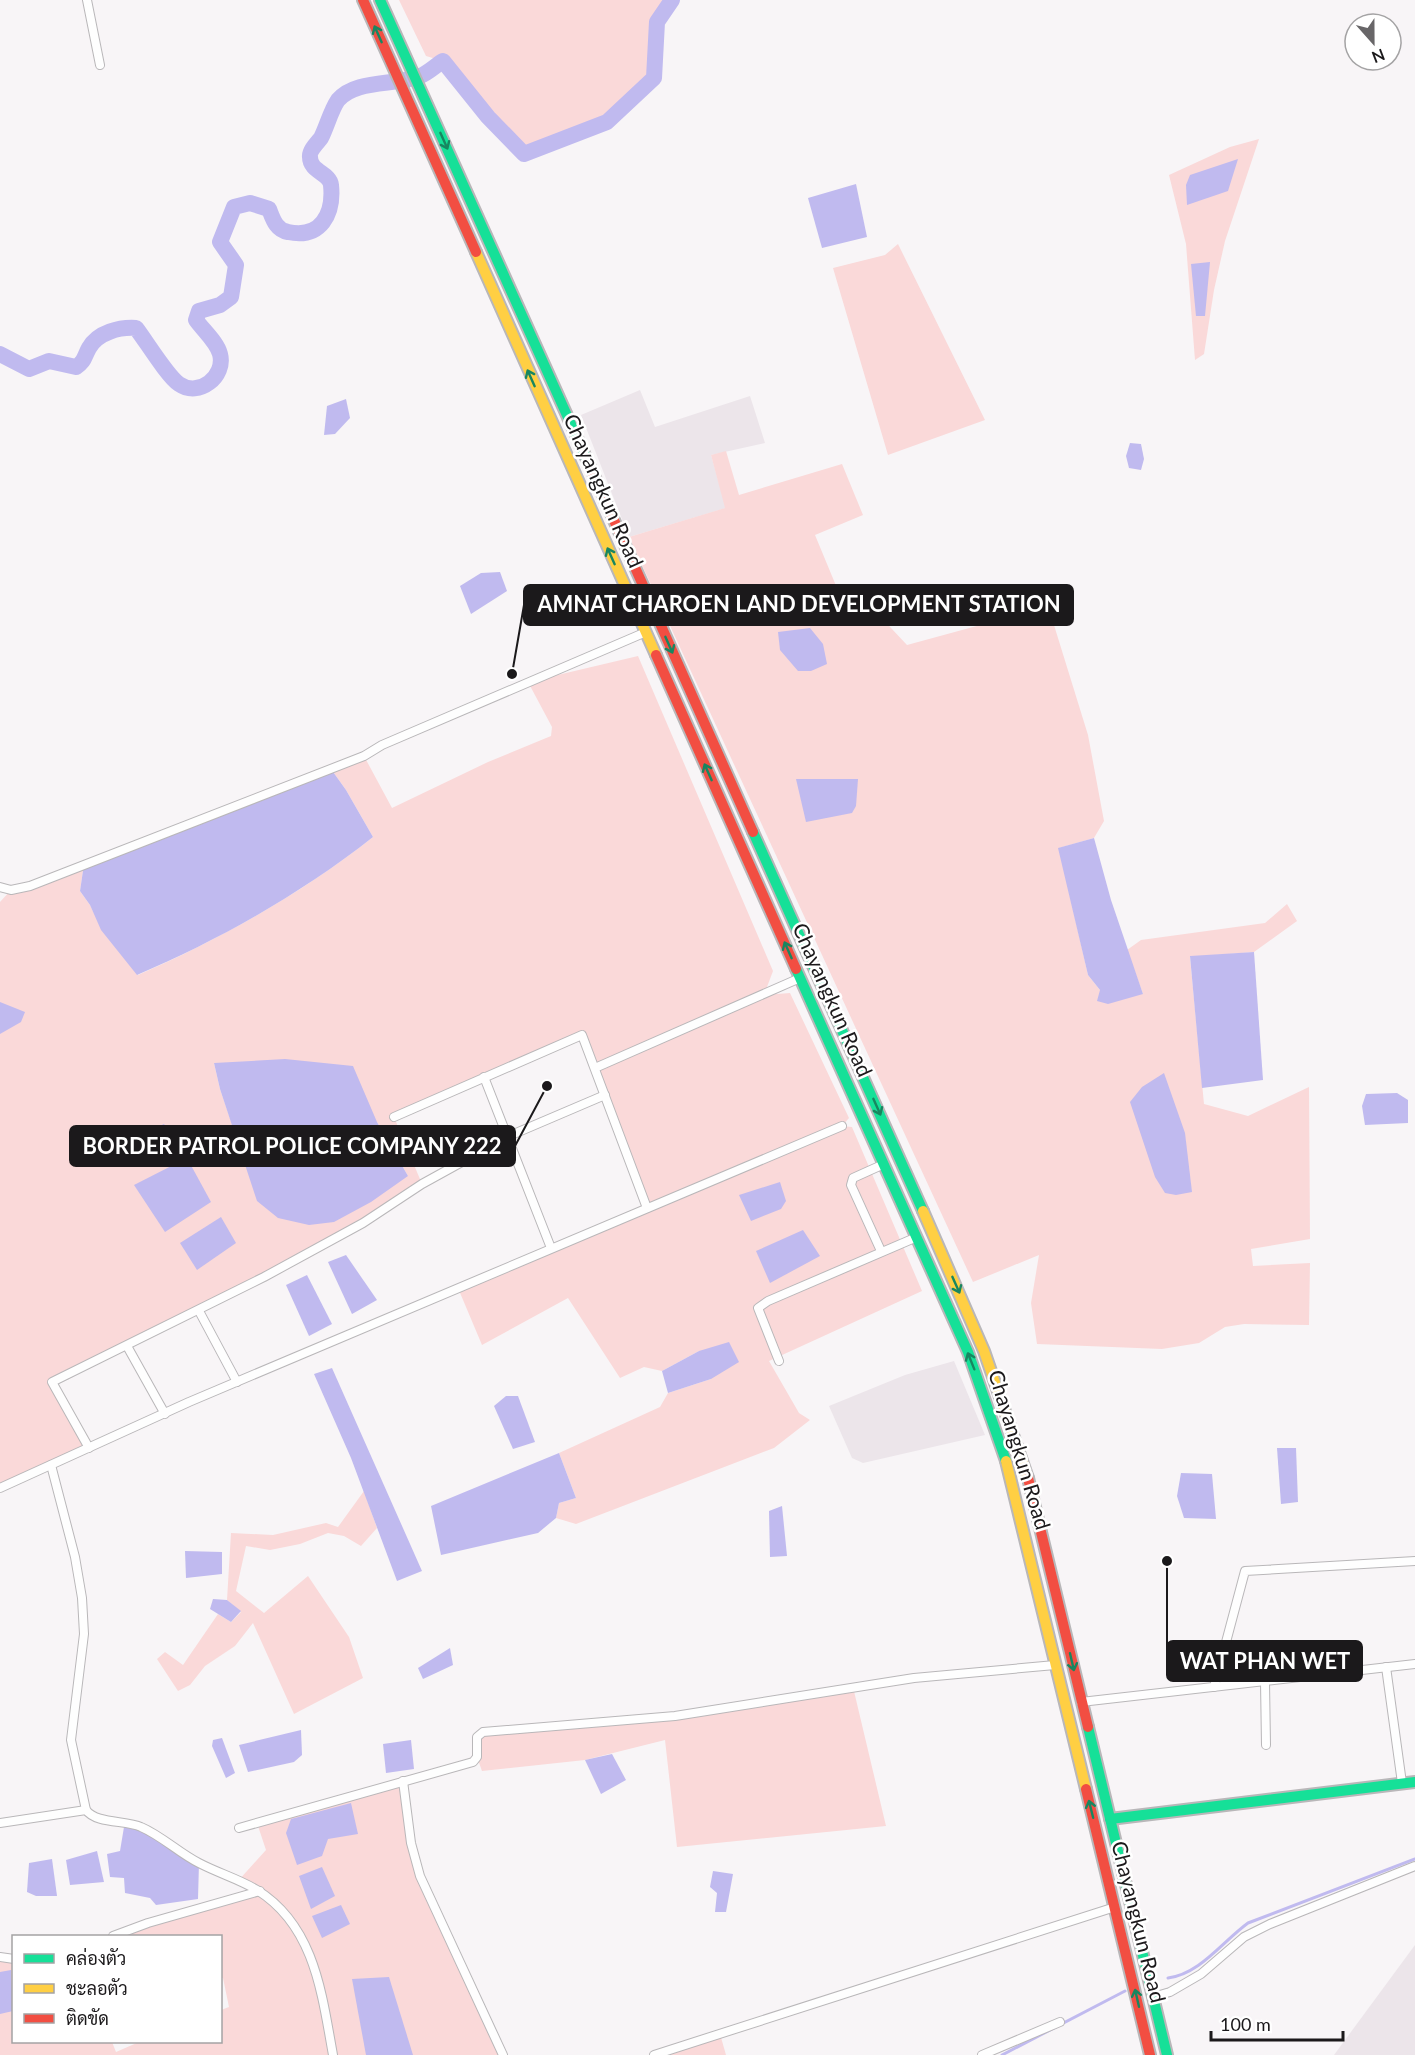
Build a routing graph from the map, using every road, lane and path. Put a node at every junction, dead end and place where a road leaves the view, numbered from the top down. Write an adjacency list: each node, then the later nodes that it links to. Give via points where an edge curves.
1 (87, 0): 4 (street)
2 (363, 0): 5 (main road, Chayangkun Road, one-way to 2)
3 (380, 0): 8 (main road, Chayangkun Road, one-way to 8)
4 (100, 65)
5 (645, 632): 6 (street, via 310,778 30,886 10,890); 7 (main road, Chayangkun Road, one-way to 5)
6 (0, 887)
7 (800, 978): 9 (main road, Chayangkun Road); 10 (street)
8 (836, 1015): 9 (main road); 35 (main road, Chayangkun Road, one-way to 35, via 1005,1404 1024,1463)
9 (821, 1022): 16 (main road, Chayangkun Road)
10 (595, 1068): 11 (street, via 582,1035); 12 (street)
11 (484, 1077): 13 (street); 15 (street)
12 (604, 1095): 15 (street); 17 (street)
13 (394, 1117)
14 (842, 1126): 17 (street)
15 (509, 1136): 19 (street); 21 (street, via 422,1184 363,1223)
16 (884, 1164): 18 (main road, Chayangkun Road); 20 (street, via 853,1178 851,1185)
17 (647, 1208): 19 (street)
18 (917, 1237): 20 (street); 31 (main road, Chayangkun Road, one-way to 18, via 1008,1467 990,1409)
19 (551, 1248): 24 (street)
20 (881, 1251): 23 (street, via 768,1300 758,1308)
21 (199, 1311): 22 (street); 24 (street)
22 (127, 1346): 25 (street); 26 (street, via 52,1382)
23 (779, 1361)
24 (237, 1382): 25 (street)
25 (165, 1414): 26 (street)
26 (89, 1448): 27 (street)
27 (51, 1465): 28 (street); 40 (street, via 82,1598 84,1634 71,1740)
28 (0, 1488)
29 (1415, 1561): 34 (street, via 1245,1571)
30 (1415, 1664): 32 (street)
31 (1055, 1665): 37 (street, via 914,1677 675,1716 483,1732 477,1737 477,1757 473,1762); 46 (main road, Chayangkun Road, one-way to 31)
32 (1386, 1667): 33 (street); 39 (street)
33 (1265, 1682): 34 (street); 36 (street)
34 (1214, 1687): 35 (street)
35 (1081, 1702): 41 (main road, Chayangkun Road)
36 (1266, 1745)
37 (403, 1781): 43 (street); 51 (street, via 411,1843 420,1876)
38 (1415, 1782): 39 (main road)
39 (1402, 1783): 41 (main road)
40 (86, 1810): 42 (street); 45 (street, via 94,1817 145,1828 182,1854)
41 (1110, 1819): 48 (main road, Chayangkun Road)
42 (0, 1823)
43 (239, 1828)
44 (1415, 1866): 48 (street, via 1270,1924 1244,1937 1201,1974)
45 (260, 1891): 47 (street); 50 (street, via 294,1926 311,1955)
46 (1115, 1907): 52 (street); 54 (main road, Chayangkun Road, one-way to 46)
47 (116, 1935)
48 (1153, 1997): 55 (main road, Chayangkun Road)
49 (1060, 2022): 53 (street)
50 (333, 2055)
51 (503, 2055)
52 (654, 2055)
53 (982, 2055)
54 (1150, 2055)
55 (1167, 2055)

